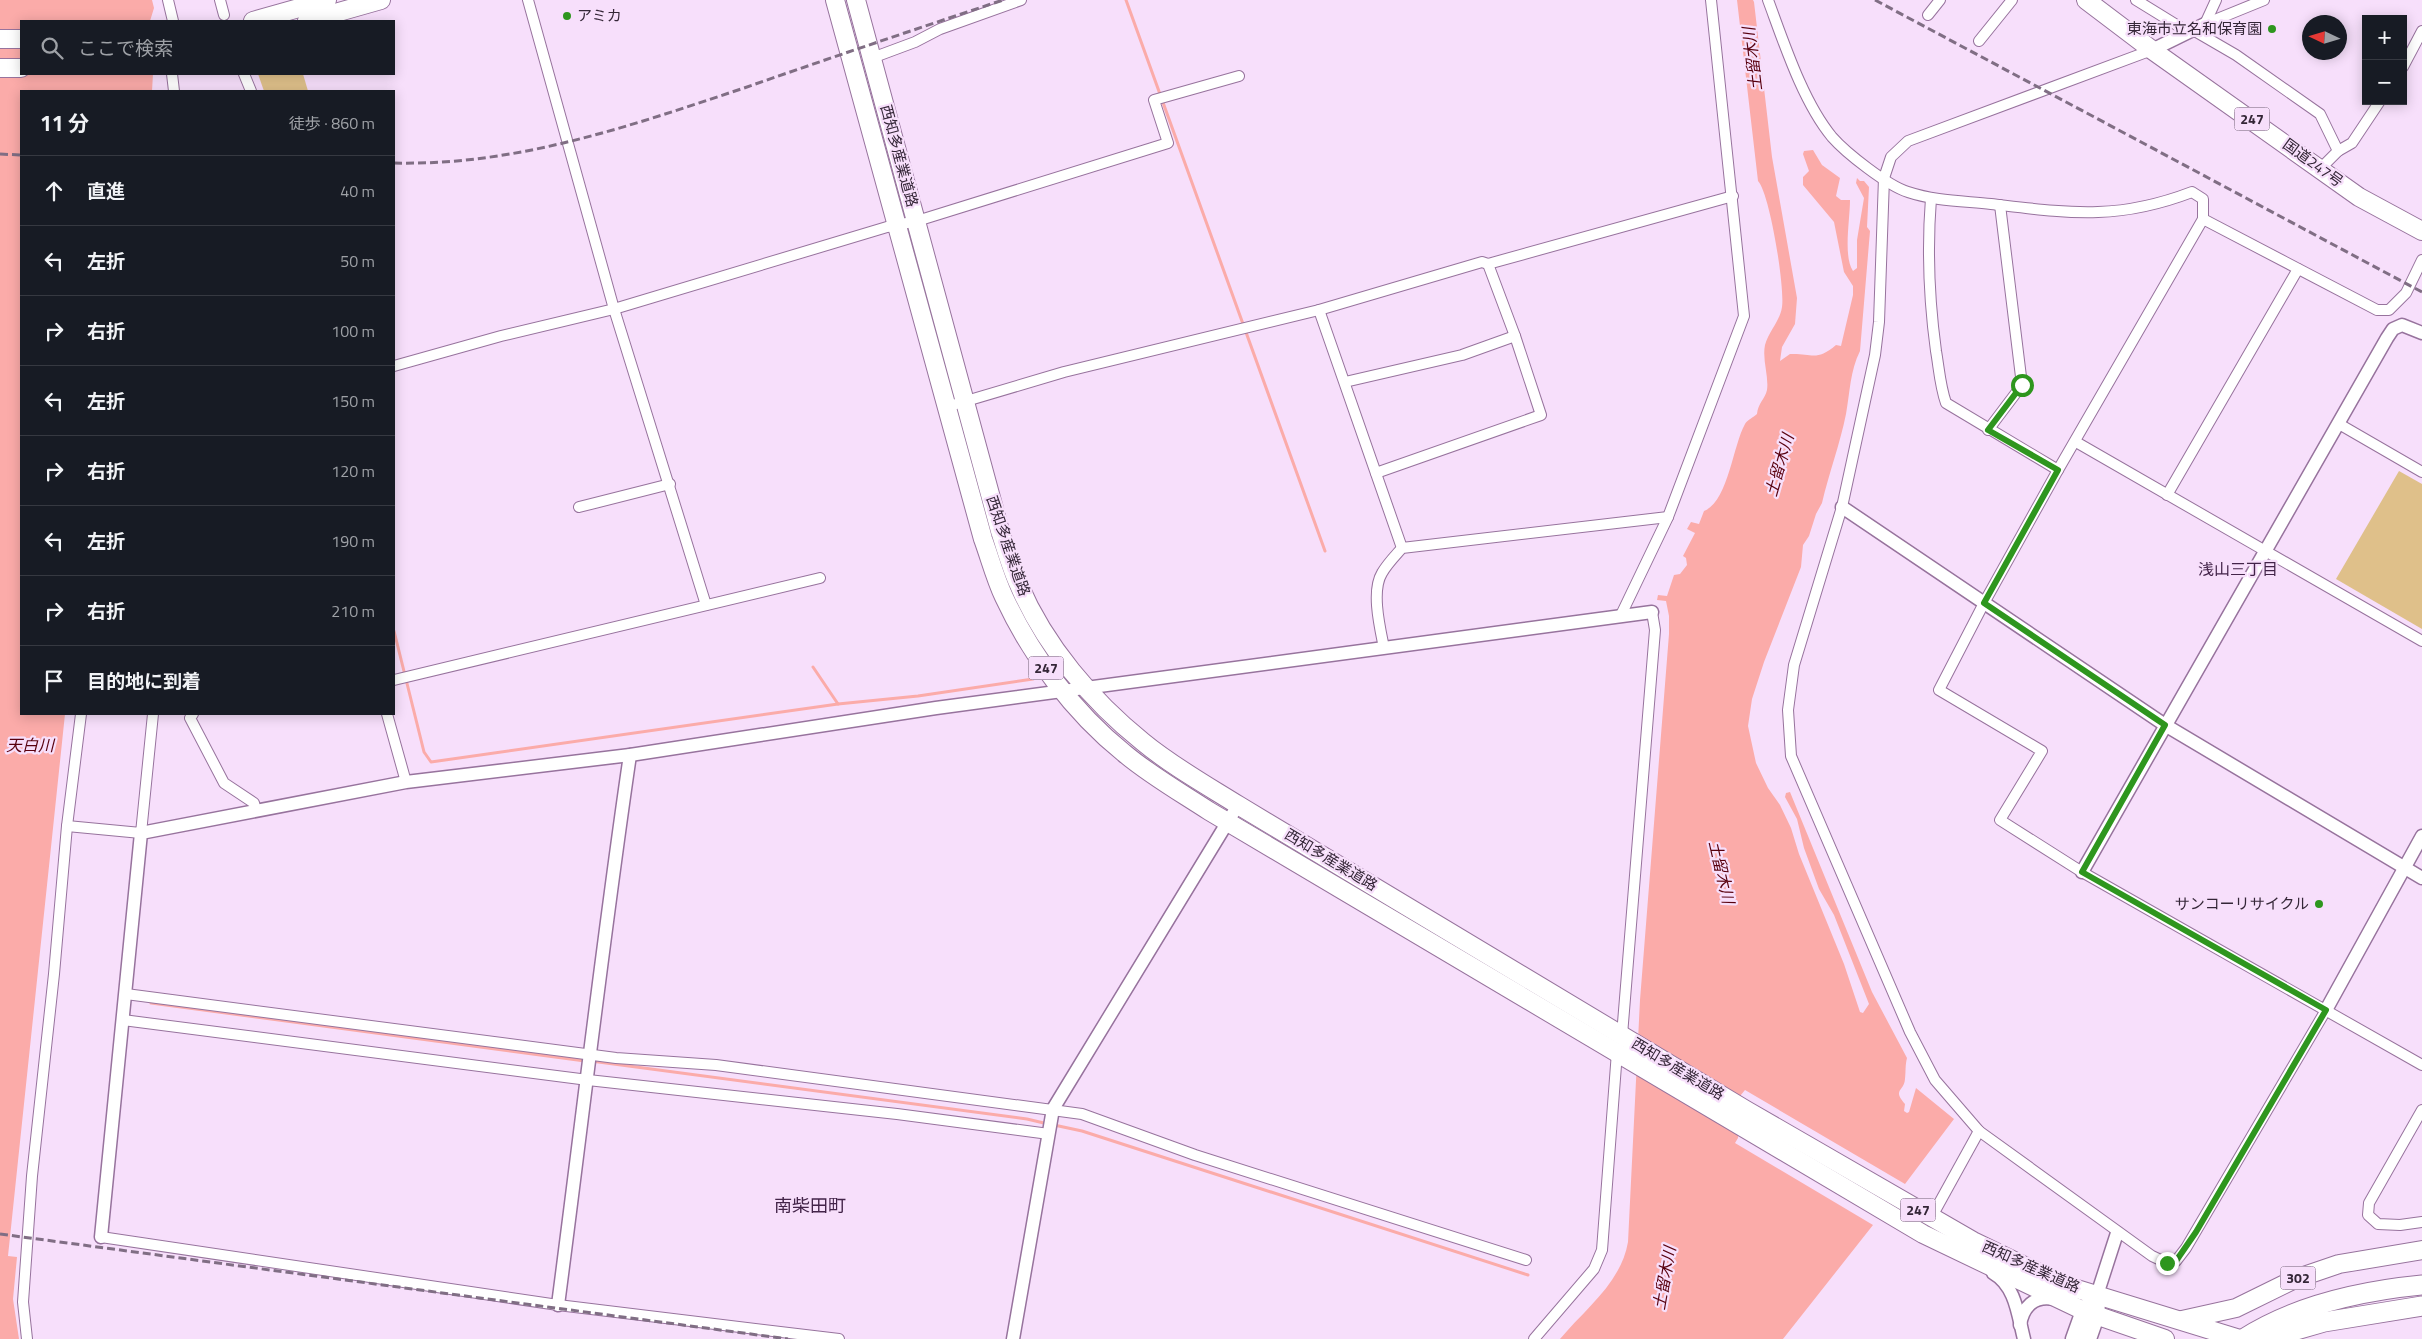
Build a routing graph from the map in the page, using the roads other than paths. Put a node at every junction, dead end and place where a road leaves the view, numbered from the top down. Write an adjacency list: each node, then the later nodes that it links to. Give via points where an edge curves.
1 (168, 0): 19 (street)
2 (220, 0): 17 (street)
3 (327, 0): 20 (highway)
4 (381, 0): 21 (highway)
5 (528, 0): 51 (street)
6 (835, 0): 46 (highway, 西知多産業道路 / 247)
7 (856, 0): 28 (highway, 西知多産業道路 / 247)
8 (1021, 0): 28 (street)
9 (1711, 0): 41 (street)
10 (1768, 0): 40 (street, via 1805,92 1831,136 1851,157)
11 (1940, 0): 18 (street)
12 (2012, 0): 26 (street)
13 (2086, 0): 27 (highway, 国道247号 / 247)
14 (2136, 0): 22 (street)
15 (2216, 0): 22 (street)
16 (2264, 0): 22 (street)
17 (224, 15)
18 (1928, 15)
19 (173, 20)
20 (257, 20)
21 (311, 20)
22 (2195, 29): 27 (street); 38 (street, via 2320,114)
23 (2422, 31): 29 (street)
24 (0, 39): 25 (highway)
25 (20, 39)
26 (1978, 41)
27 (2152, 50): 39 (highway, 国道247号 / 247); 40 (street, via 1908,141 1891,157)
28 (872, 58): 45 (highway, 西知多産業道路 / 247)
29 (2407, 60)
30 (0, 68): 31 (highway)
31 (20, 68)
32 (172, 75): 35 (street)
33 (244, 75): 36 (street)
34 (1239, 76): 45 (street, via 1154,100 1168,144)
35 (174, 90)
36 (251, 90)
37 (2377, 105): 38 (street, via 2352,143)
38 (2338, 152): 39 (street)
39 (2321, 168): 47 (highway, 国道247号 / 247, via 2359,197)
40 (1884, 178): 42 (street, via 1907,192); 68 (street, via 1875,355)
41 (1733, 196): 49 (street); 69 (street, via 1744,316)
42 (1931, 198): 43 (street); 60 (street, via 1928,242 1931,316 1942,390 1946,403)
43 (2000, 205): 44 (street, via 2090,214 2159,204 2192,192 2203,199); 60 (street, via 2022,385)
44 (2203, 219): 50 (street); 61 (street)
45 (917, 221): 46 (street); 57 (highway, 西知多産業道路 / 247)
46 (897, 224): 51 (street); 58 (highway, 西知多産業道路 / 247)
47 (2422, 231)
48 (2422, 260): 50 (street, via 2406,293 2389,310 2377,310)
49 (1488, 264): 52 (street, via 1482,262); 54 (street)
50 (2298, 269): 66 (street)
51 (614, 309): 55 (street); 65 (street)
52 (1319, 310): 56 (street); 57 (street, via 1064,372)
53 (2422, 333): 59 (street, via 2402,325 2393,329)
54 (1515, 336): 56 (street, via 1462,355); 64 (street, via 1541,415)
55 (395, 366)
56 (1345, 382): 64 (street)
57 (966, 401): 58 (street); 80 (highway, 西知多産業道路 / 247, via 1000,531 1019,585 1046,636)
58 (946, 408): 81 (highway, 西知多産業道路 / 247, via 983,539 1003,596 1033,650)
59 (2339, 424): 63 (street); 71 (street)
60 (1988, 430): 62 (street)
61 (2076, 442): 62 (street); 66 (street)
62 (2058, 470): 73 (street)
63 (2422, 472)
64 (1376, 473): 70 (street)
65 (670, 484): 67 (street); 74 (street)
66 (2167, 495): 71 (street)
67 (579, 506)
68 (1842, 506): 73 (street); 107 (street, via 1794,665 1788,710 1791,756 1910,1032 1935,1080)
69 (1668, 517): 70 (street); 76 (street)
70 (1402, 548): 78 (street, via 1381,574 1378,585 1378,612)
71 (2265, 552): 77 (street); 86 (street)
72 (820, 578): 74 (street)
73 (1984, 603): 86 (street); 96 (street, via 1939,690 2042,751 2000,820)
74 (706, 605): 79 (street)
75 (1652, 612): 76 (street); 101 (street, via 1654,630)
76 (1620, 617): 78 (street)
77 (2422, 641)
78 (1384, 648): 80 (street)
79 (395, 680)
80 (1086, 688): 81 (street); 89 (highway, 西知多産業道路 / 247, via 1143,743)
81 (1063, 692): 87 (street); 91 (highway, 西知多産業道路 / 247, via 1122,752)
82 (81, 715): 92 (street)
83 (153, 715): 93 (street)
84 (192, 715): 90 (street, via 190,718 224,784 254,803)
85 (387, 715): 88 (street)
86 (2165, 725): 95 (street); 96 (street)
87 (630, 755): 88 (street); 102 (street)
88 (406, 782): 90 (street)
89 (1238, 805): 91 (street); 101 (highway, 西知多産業道路 / 247)
90 (256, 810): 93 (street)
91 (1228, 822): 101 (highway, 西知多産業道路 / 247); 105 (street)
92 (67, 826): 93 (street); 124 (street, via 32,1176 23,1302)
93 (141, 833): 98 (street)
94 (2422, 836): 95 (street)
95 (2403, 868): 97 (street); 99 (street)
96 (2082, 872): 99 (street)
97 (2422, 878)
98 (126, 994): 100 (street); 102 (street)
99 (2326, 1010): 103 (street); 111 (street, via 2213,1205 2176,1261 2167,1263 2152,1256)
100 (123, 1020): 104 (street); 113 (street)
101 (1623, 1046): 109 (highway, 西知多産業道路 / 247, via 1746,1110); 112 (highway, 西知多産業道路 / 247, via 1745,1128); 127 (street, via 1602,1250 1594,1269)
102 (591, 1055): 104 (street); 105 (street, via 716,1065)
103 (2422, 1065)
104 (588, 1080): 108 (street); 119 (street)
105 (1053, 1109): 108 (street); 115 (street, via 1082,1114 1195,1155)
106 (2422, 1110): 110 (street, via 2369,1203 2368,1215 2378,1224)
107 (1979, 1131): 109 (street); 111 (street)
108 (1049, 1134): 126 (street)
109 (1931, 1218): 117 (highway, 西知多産業道路 / 247, via 2018,1264 2064,1285)
110 (2422, 1222)
111 (2117, 1233): 117 (street)
112 (1923, 1234): 118 (highway, 西知多産業道路 / 247); 123 (street, via 2003,1280 2013,1299)
113 (101, 1237): 119 (street)
114 (2422, 1250): 122 (highway, 302, via 2339,1264 2295,1279 2236,1308)
115 (1526, 1260)
116 (2422, 1285): 132 (highway, via 2331,1301 2270,1324)
117 (2097, 1295): 121 (main road); 122 (highway, 西知多産業道路 / 247)
118 (2059, 1300): 121 (highway, 西知多産業道路 / 247); 123 (street, via 2042,1298 2032,1302 2024,1311)
119 (558, 1305): 125 (street)
120 (2422, 1306): 133 (highway, via 2324,1322)
121 (2090, 1314): 129 (main road); 130 (main road); 131 (highway, 西知多産業道路 / 247)
122 (2179, 1321): 132 (highway, 西知多産業道路 / 247)
123 (2020, 1325): 128 (street)
124 (27, 1339)
125 (839, 1339)
126 (1013, 1339)
127 (1534, 1339)
128 (2024, 1339)
129 (2074, 1339)
130 (2088, 1339)
131 (2165, 1339)
132 (2241, 1339)
133 (2265, 1339)

